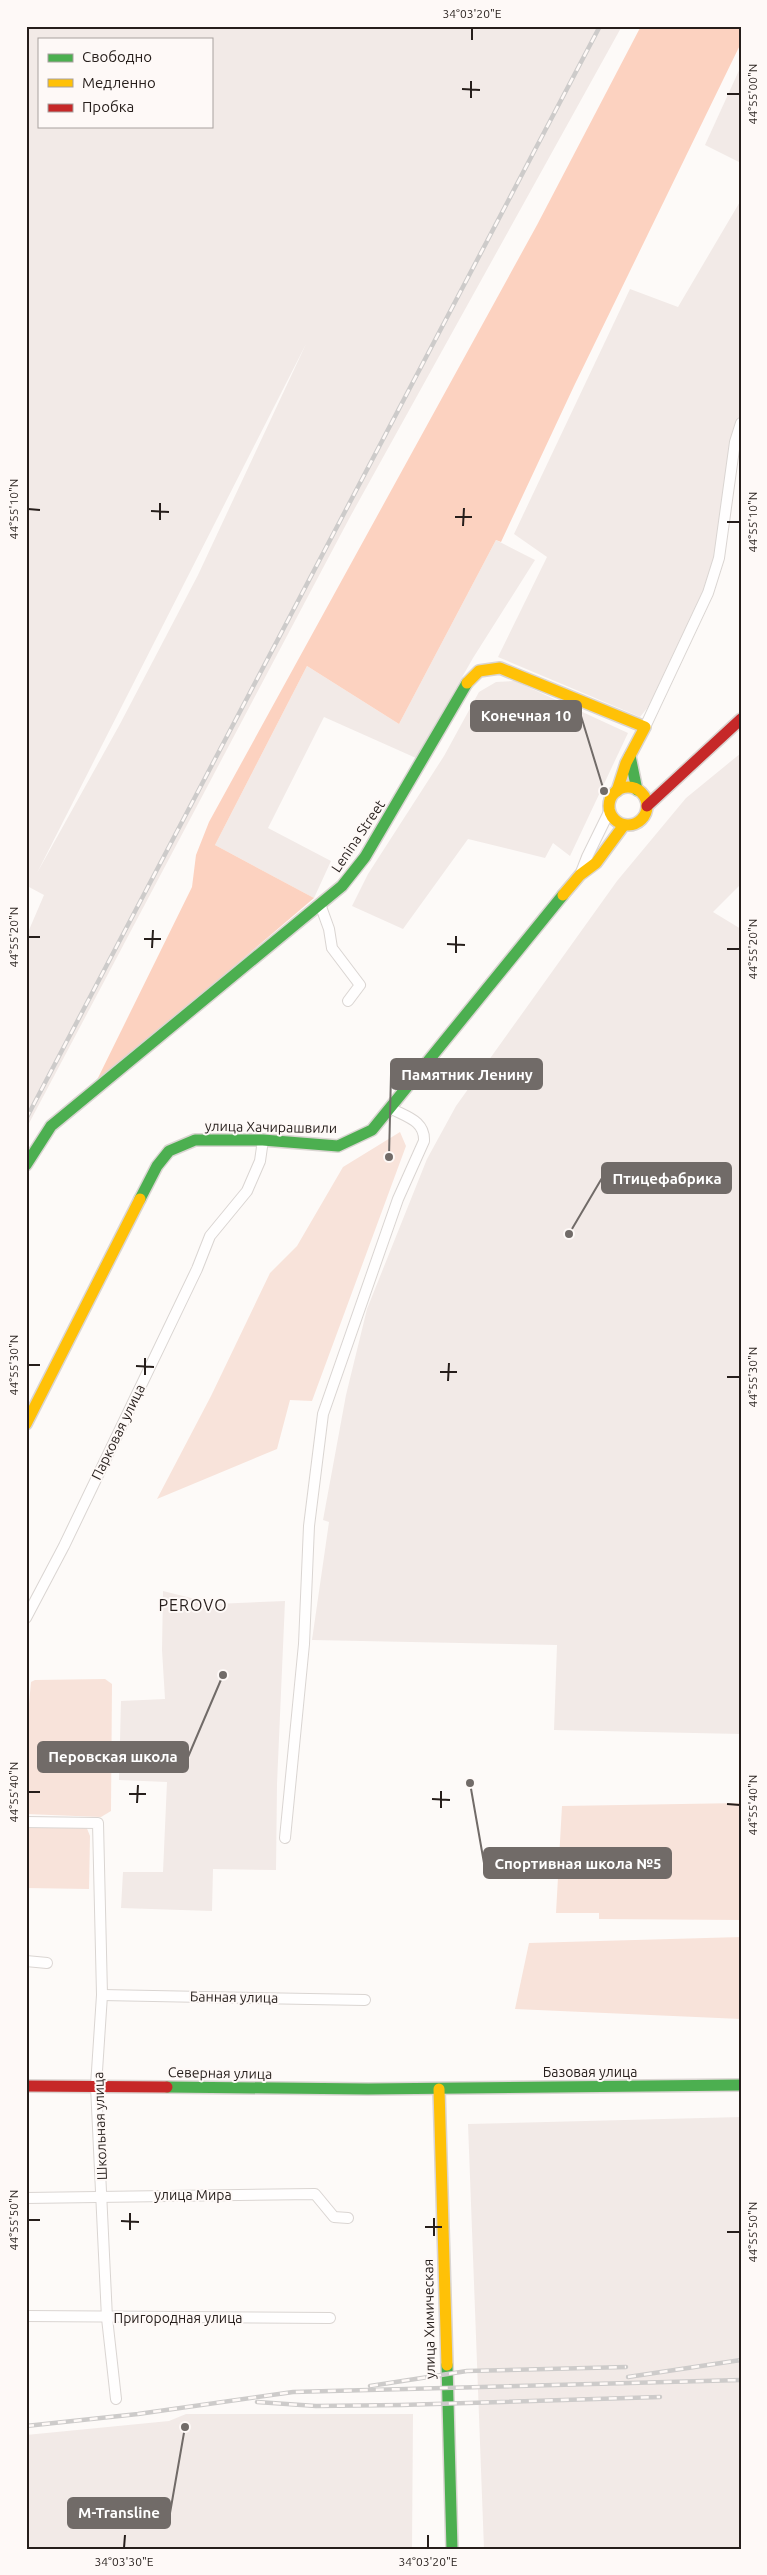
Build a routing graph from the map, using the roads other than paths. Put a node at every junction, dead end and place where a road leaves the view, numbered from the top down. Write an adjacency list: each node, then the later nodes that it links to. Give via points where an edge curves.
1 (741, 424): 3 (street, via 735,442 719,558 708,593)
2 (741, 719): 5 (street)
3 (645, 727): 4 (street); 12 (street, Lenina Street, via 500,668 478,671 468,680 364,858 342,886)
4 (630, 756): 6 (street); 7 (street)
5 (664, 789): 7 (street); 8 (street)
6 (617, 791): 7 (street, via 625,788); 9 (street, via 611,799)
7 (640, 792): 8 (street)
8 (647, 806): 10 (street, via 641,819)
9 (610, 810): 10 (street); 11 (street)
10 (624, 825): 11 (street, улица Хачирашвили, via 596,863)
11 (580, 875): 14 (street, улица Хачирашвили)
12 (320, 904): 13 (street, via 332,948 360,985); 16 (street, Lenina Street, via 51,1126)
13 (348, 1001)
14 (392, 1109): 15 (street, улица Хачирашвили, via 372,1130 338,1146); 20 (street, via 420,1124 425,1130 424,1141 398,1199 323,1414 309,1526 304,1644)
15 (263, 1140): 17 (street, улица Хачирашвили, via 195,1140 169,1152 157,1166); 18 (street, Парковая улица, via 260,1161 247,1191 210,1236 64,1546)
16 (26, 1165)
17 (26, 1424)
18 (26, 1618)
19 (26, 1822): 23 (street, Школьная улица, via 98,1823)
20 (285, 1838)
21 (26, 1961): 22 (street)
22 (47, 1963)
23 (102, 1994): 24 (street, Банная улица); 27 (street, Школьная улица)
24 (366, 2000)
25 (741, 2085): 28 (street, Базовая улица)
26 (26, 2086): 27 (street, Северная улица)
27 (96, 2086): 28 (street, Северная улица); 29 (street, Школьная улица)
28 (439, 2089): 36 (street, улица Химическая)
29 (102, 2196): 30 (street, улица Мира); 31 (street, улица Мира, via 315,2194 334,2217); 33 (street, Школьная улица)
30 (26, 2198)
31 (348, 2218)
32 (26, 2316): 33 (street, Пригородная улица)
33 (107, 2318): 34 (street, Пригородная улица); 35 (street, Школьная улица)
34 (330, 2318)
35 (116, 2399)
36 (452, 2549)

